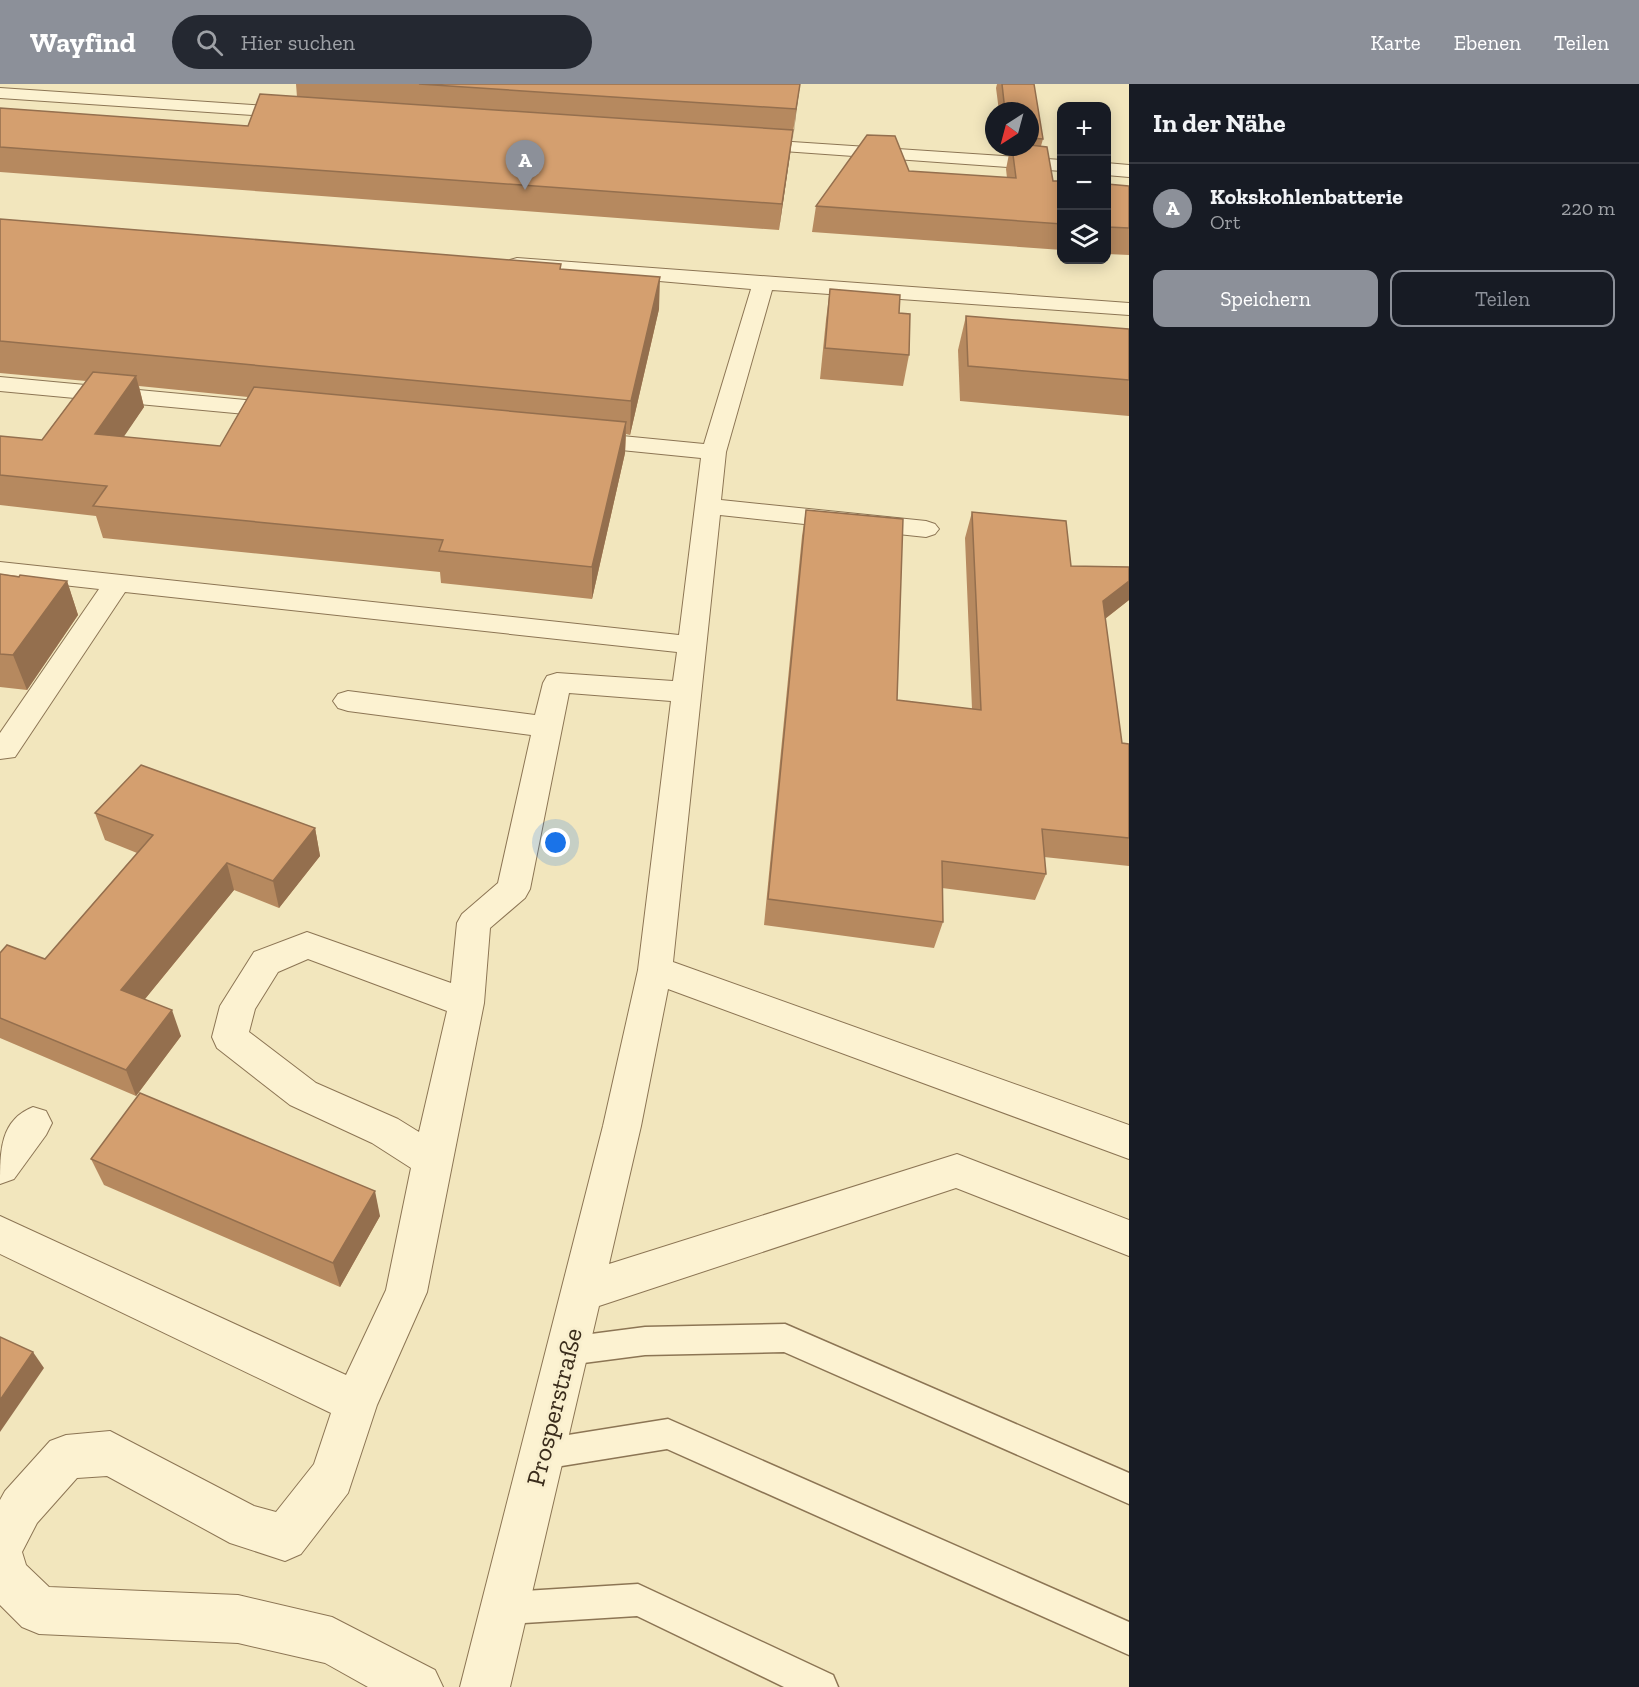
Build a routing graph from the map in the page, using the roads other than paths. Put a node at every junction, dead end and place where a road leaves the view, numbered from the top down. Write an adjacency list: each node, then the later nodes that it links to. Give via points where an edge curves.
1 (0, 93): 2 (street)
2 (320, 115)
3 (735, 143): 4 (street)
4 (1057, 166)
5 (1111, 169): 6 (street)
6 (1129, 171)
7 (498, 262): 8 (street)
8 (735, 282): 9 (street); 13 (street, Prosperstraße, via 764,284)
9 (1129, 309)
10 (0, 384): 11 (street)
11 (309, 414)
12 (559, 437): 13 (street)
13 (714, 452): 14 (street, Prosperstraße)
14 (708, 506): 15 (street); 18 (street, Prosperstraße)
15 (926, 530)
16 (0, 570): 17 (street)
17 (117, 583): 18 (street); 22 (street)
18 (692, 645): 19 (street, Prosperstraße)
19 (687, 692): 21 (street, via 557,683); 23 (street, Prosperstraße)
20 (348, 701): 21 (street)
21 (547, 727): 24 (street, via 513,889 474,923)
22 (1, 751)
23 (655, 970): 26 (street); 31 (street, Prosperstraße)
24 (466, 1003): 27 (street); 27 (street, via 307,945 266,962 238,1006 230,1037 303,1094 385,1131)
25 (33, 1123): 28 (street)
26 (1129, 1142)
27 (432, 1161): 33 (street, via 406,1292)
28 (0, 1167)
29 (0, 1234): 33 (street)
30 (1129, 1238): 31 (street, via 957,1171)
31 (582, 1292): 32 (street, Prosperstraße)
32 (568, 1351): 34 (street, Prosperstraße); 35 (lane, via 645,1341 785,1338)
33 (356, 1402): 36 (street, via 332,1477 285,1538 246,1527 110,1452 66,1457 21,1507)
34 (543, 1454): 38 (street, Prosperstraße); 39 (lane, via 668,1434)
35 (1129, 1489)
36 (0, 1545)
37 (0, 1556): 40 (street, via 7,1579 39,1610 238,1620 332,1641)
38 (506, 1608): 41 (street, Prosperstraße); 42 (lane, via 638,1600)
39 (1129, 1638)
40 (418, 1687)
41 (485, 1687)
42 (821, 1687)

